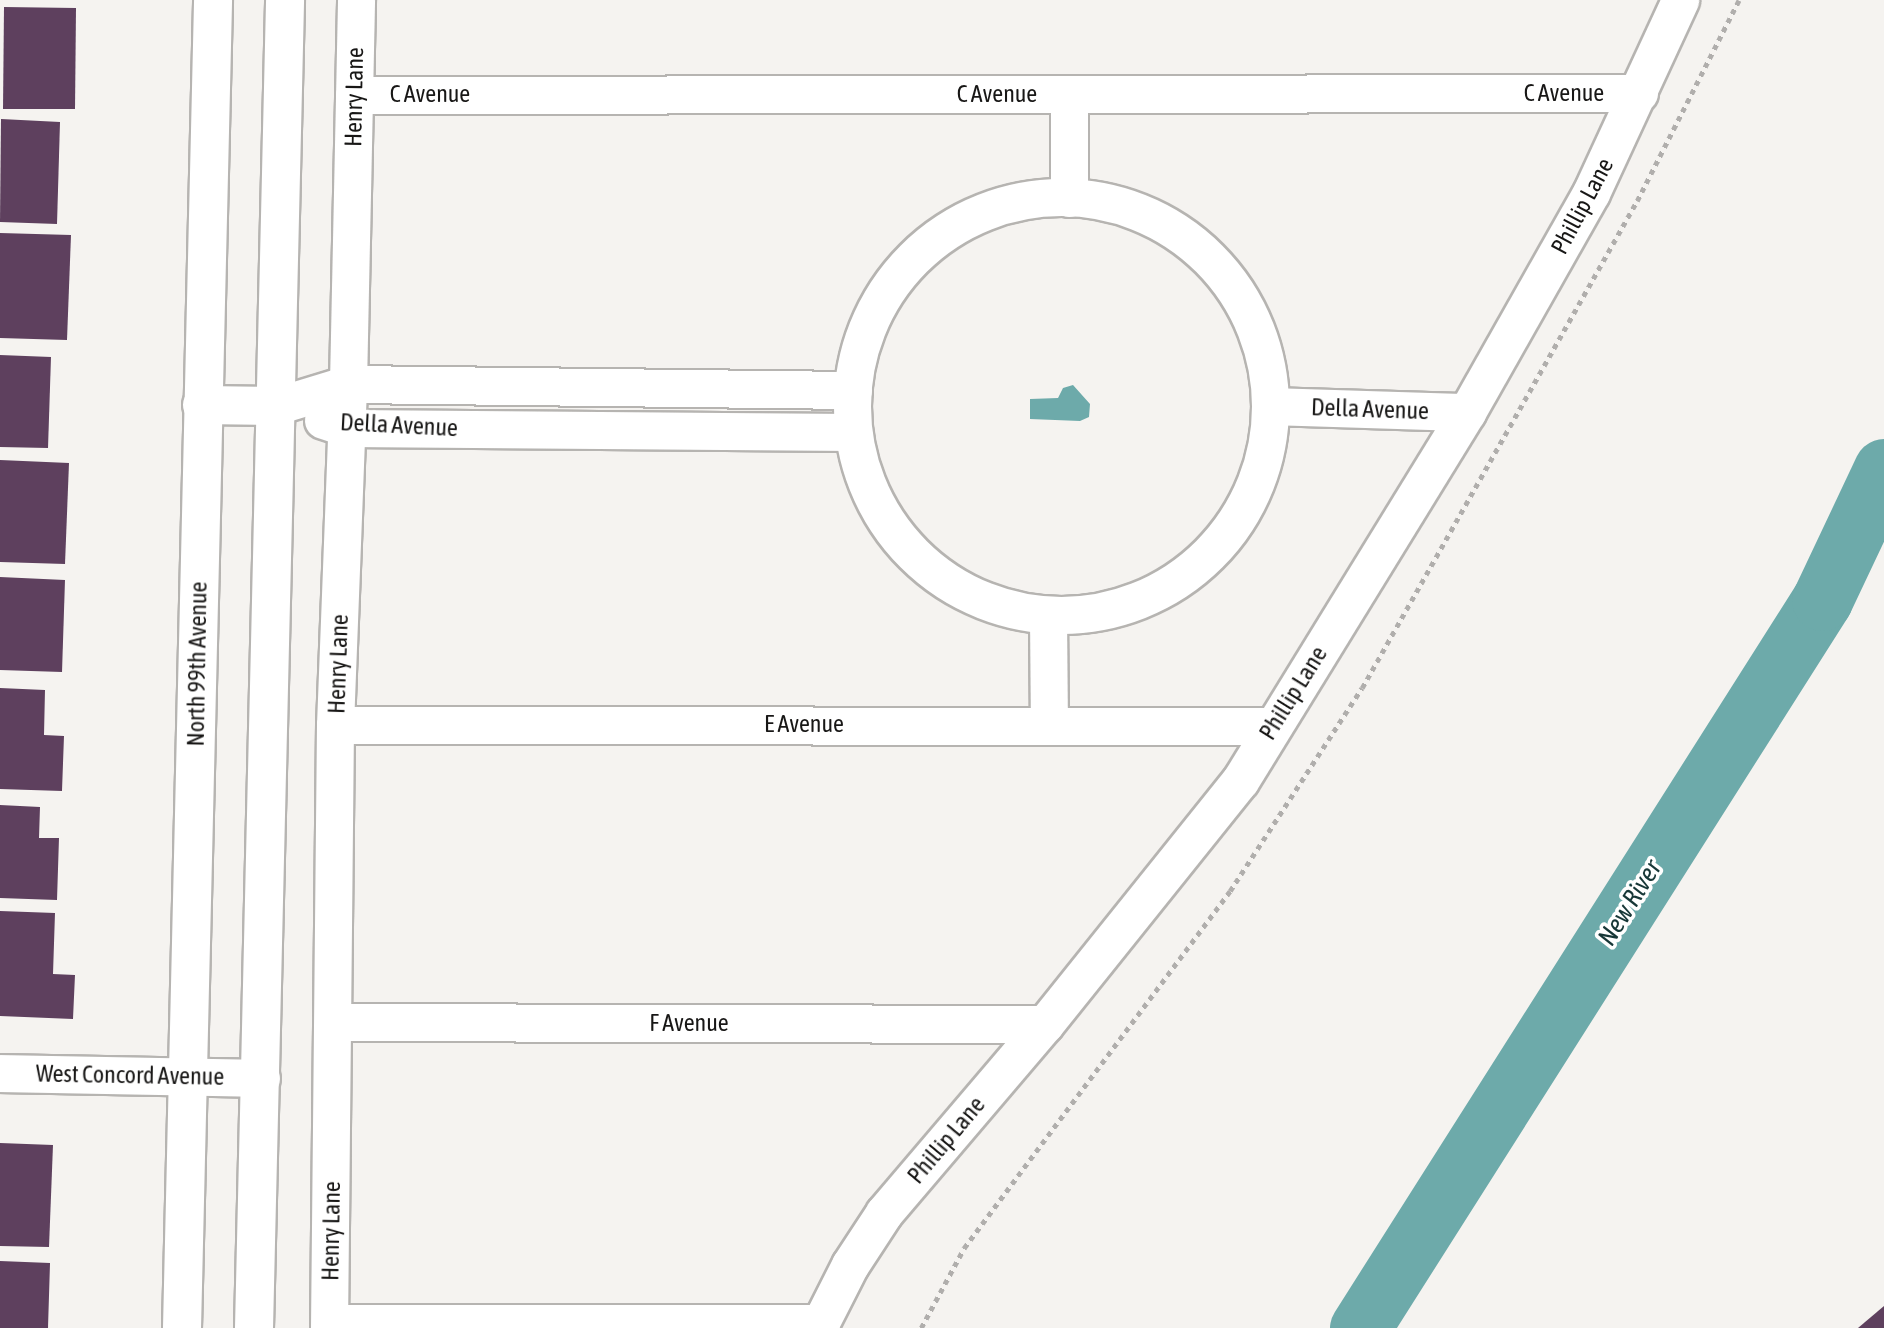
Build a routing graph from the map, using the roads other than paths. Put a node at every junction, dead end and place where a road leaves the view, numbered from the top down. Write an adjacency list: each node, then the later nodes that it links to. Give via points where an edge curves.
1 (213, 0): 11 (main road, North 99th Avenue)
2 (285, 0): 12 (main road)
3 (356, 0): 6 (street, Henry Lane)
4 (1680, 0): 5 (street, Phillip Lane)
5 (1639, 93): 7 (street, C Avenue); 14 (street, Phillip Lane, via 1591,193)
6 (354, 94): 7 (street, C Avenue); 9 (street, Henry Lane)
7 (1069, 94): 8 (street)
8 (1069, 198): 10 (street, via 1024,201 981,213 941,235 908,264 881,301 862,341); 13 (street, via 1114,204 1157,221 1196,246 1228,278 1256,328 1267,360)
9 (348, 384): 10 (street, Della Avenue); 12 (street, Della Avenue); 15 (street, Henry Lane)
10 (853, 390): 16 (street)
11 (202, 405): 12 (main road); 24 (main road, North 99th Avenue)
12 (276, 406): 15 (street, Della Avenue); 25 (main road)
13 (1272, 406): 14 (street, Della Avenue); 17 (street, via 1261,474 1229,534 1178,581 1116,609)
14 (1467, 412): 20 (street, Phillip Lane)
15 (347, 428): 16 (street, Della Avenue); 19 (street, Henry Lane)
16 (853, 432): 17 (street, via 867,487 897,538 939,577 991,604)
17 (1048, 616): 18 (street)
18 (1049, 724): 19 (street, E Avenue); 20 (street, E Avenue)
19 (335, 725): 21 (street, Henry Lane)
20 (1273, 726): 22 (street, Phillip Lane, via 1240,781)
21 (334, 1023): 22 (street, F Avenue); 26 (street, Henry Lane)
22 (1045, 1024): 27 (street, Phillip Lane, via 884,1213 850,1265)
23 (0, 1073): 24 (street, West Concord Avenue)
24 (187, 1076): 25 (street, West Concord Avenue); 28 (main road, North 99th Avenue)
25 (261, 1078): 29 (main road)
26 (329, 1326): 27 (street)
27 (819, 1326)
28 (182, 1328)
29 (254, 1328)

